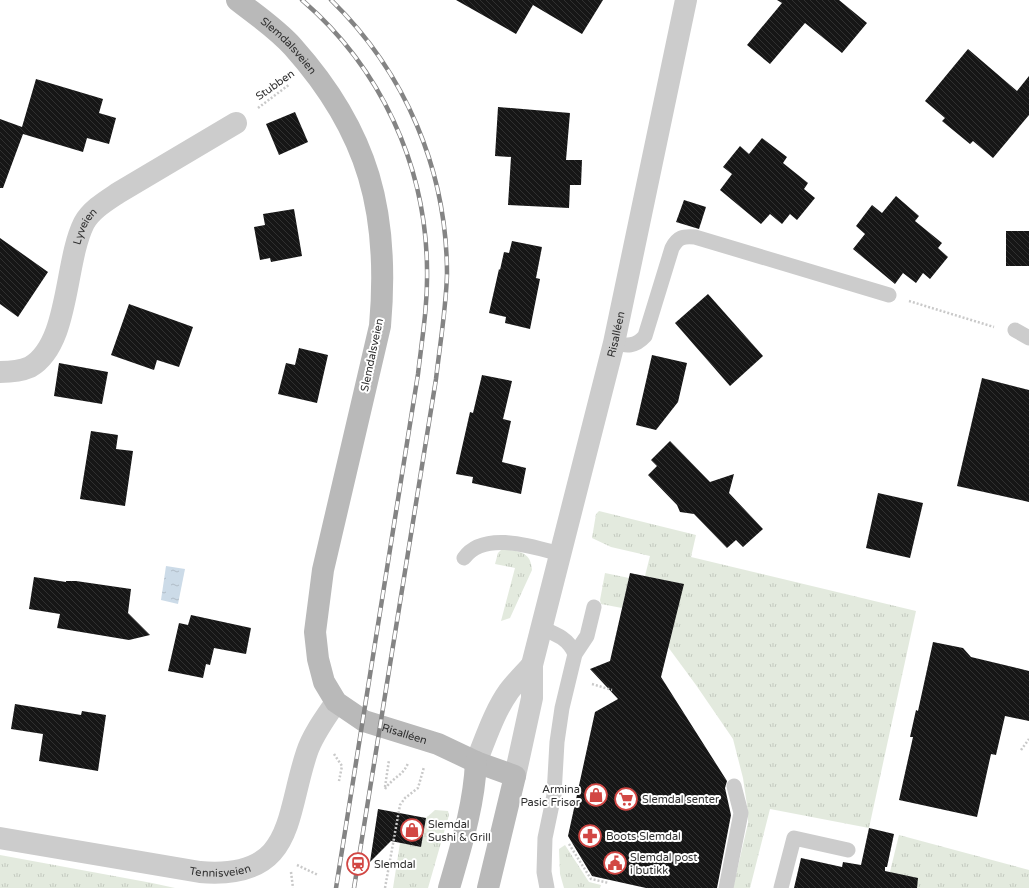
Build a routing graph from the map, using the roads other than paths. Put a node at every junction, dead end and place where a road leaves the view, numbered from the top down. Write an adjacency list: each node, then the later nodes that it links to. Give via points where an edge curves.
1 (237, 0): 15 (main road, Slemdalsveien, via 292,46 340,110 356,142 374,193 382,247 383,289 380,326 328,544 315,632 324,682)
2 (686, 0): 7 (street, Risalléen)
3 (236, 123): 8 (street, Lyveien, via 118,193 91,214 84,223 77,242 58,329 51,344 41,358 29,367)
4 (889, 295): 7 (lane, via 685,236 676,241 672,248 645,336 640,342 628,346)
5 (1014, 330): 6 (lane)
6 (1029, 338)
7 (614, 343): 9 (street, Risalléen)
8 (0, 372)
9 (560, 554): 10 (lane, via 512,542 473,548); 12 (street, Risalléen)
10 (464, 558)
11 (594, 607): 13 (lane, via 587,636)
12 (541, 628): 13 (lane, via 562,638); 14 (street, Risalléen)
13 (575, 654): 23 (lane, via 562,708 554,795 545,838 544,872)
14 (532, 665): 16 (street, Risalléen, via 502,703); 17 (street, Risalléen, via 532,698)
15 (336, 702): 16 (main road, Risalléen, via 364,721 438,744); 19 (street, Tennisveien, via 308,749 291,818 284,835 273,851 248,868 234,872 200,872)
16 (476, 762): 17 (main road, Risalléen); 21 (main road, Risalléen, via 475,789 469,820)
17 (515, 776): 22 (main road, Risalléen)
18 (734, 786): 24 (lane, via 741,813)
19 (0, 838)
20 (848, 850): 25 (lane, via 794,838)
21 (449, 888)
22 (488, 888)
23 (547, 888)
24 (726, 888)
25 (781, 888)

